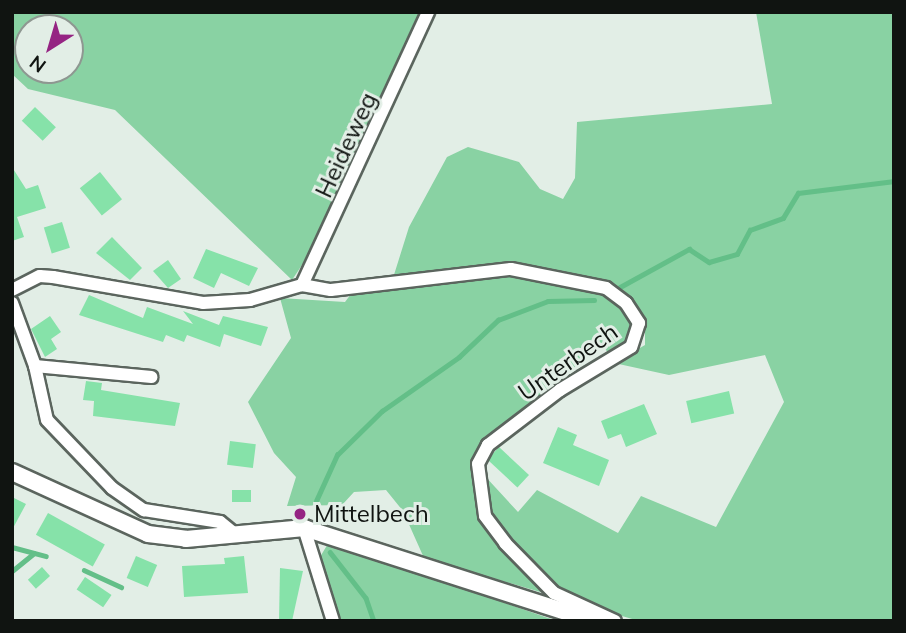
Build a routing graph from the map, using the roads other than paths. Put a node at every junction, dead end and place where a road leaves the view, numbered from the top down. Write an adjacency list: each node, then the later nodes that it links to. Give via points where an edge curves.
1 (428, 12): 2 (street, Heideweg)
2 (298, 287): 3 (street, via 250,300 203,303 40,276); 12 (street, Unterbech, via 331,290 512,268 606,288 626,303 639,323 631,347 560,390 488,445 478,464 485,516 512,551 554,593)
3 (12, 290)
4 (12, 303): 5 (street)
5 (35, 366): 6 (street); 9 (street, via 47,421 112,488 145,510 220,522)
6 (151, 377)
7 (12, 472): 9 (street, via 148,534 186,539)
8 (304, 528): 9 (street); 10 (street); 11 (street)
9 (235, 534)
10 (333, 621)
11 (594, 621)
12 (615, 621)

